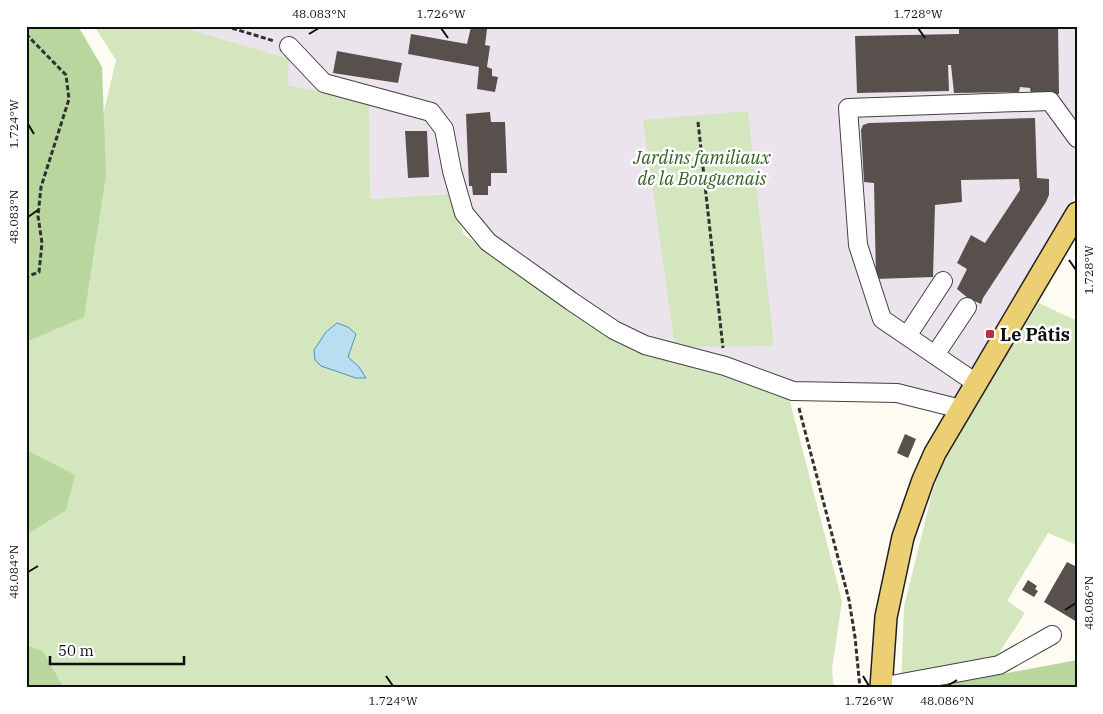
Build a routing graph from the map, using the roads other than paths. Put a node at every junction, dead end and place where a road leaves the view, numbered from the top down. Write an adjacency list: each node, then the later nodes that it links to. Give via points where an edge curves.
1 (288, 46): 9 (street, via 324,83 431,112 444,129 464,213 488,242 614,330 645,345 725,366 793,391 896,393)
2 (1077, 138): 6 (street, via 1050,101 848,108 858,245 882,319)
3 (1076, 217): 8 (main road)
4 (943, 281): 6 (street)
5 (967, 307): 7 (street)
6 (908, 336): 7 (street)
7 (935, 355): 8 (street)
8 (976, 383): 9 (main road)
9 (961, 409): 11 (main road, via 923,480 903,537 886,617)
10 (1052, 635): 11 (street, via 999,665)
11 (880, 688)

